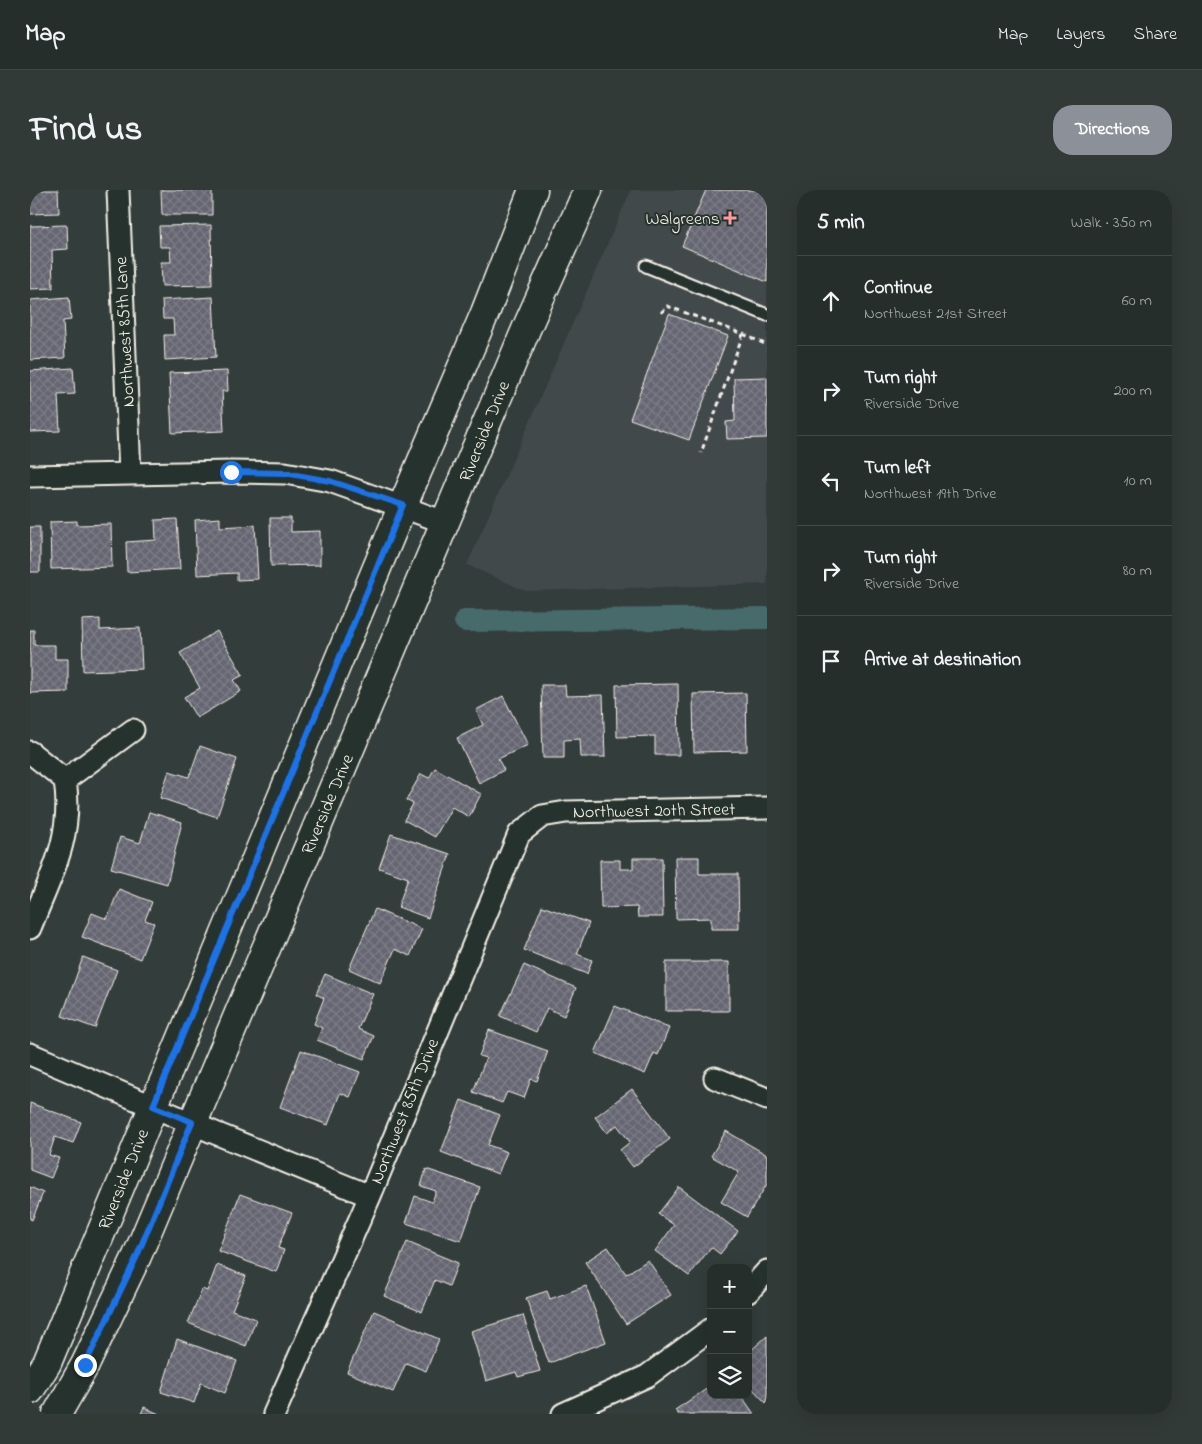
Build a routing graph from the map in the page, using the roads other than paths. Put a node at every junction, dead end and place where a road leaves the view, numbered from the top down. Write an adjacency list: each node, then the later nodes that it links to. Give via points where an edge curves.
1 (118, 190): 6 (street, Northwest 85th Lane)
2 (533, 190): 8 (street, Riverside Drive, via 485,313)
3 (588, 190): 9 (street, Riverside Drive, via 527,327)
4 (646, 266): 5 (lane)
5 (767, 314)
6 (130, 474): 7 (street); 8 (street, via 285,473 330,481)
7 (30, 476)
8 (403, 505): 9 (street); 19 (street, Riverside Drive)
9 (447, 522): 20 (street, Riverside Drive)
10 (133, 730): 12 (street)
11 (30, 752): 12 (street)
12 (65, 780): 15 (street, via 69,804 64,843)
13 (767, 808): 14 (street, Northwest 20th Street, via 566,812)
14 (542, 816): 21 (street, Northwest 85th Drive, via 519,834)
15 (30, 928)
16 (30, 1054): 19 (street)
17 (715, 1078): 18 (street)
18 (767, 1099)
19 (153, 1106): 20 (street); 25 (street, Riverside Drive, via 47,1364)
20 (192, 1122): 21 (street); 27 (street, Riverside Drive, via 137,1256 85,1365)
21 (370, 1196): 26 (street, Northwest 85th Drive)
22 (767, 1271): 23 (street)
23 (752, 1288)
24 (707, 1332): 28 (street, via 647,1376)
25 (30, 1390)
26 (282, 1412)
27 (57, 1414)
28 (563, 1414)

